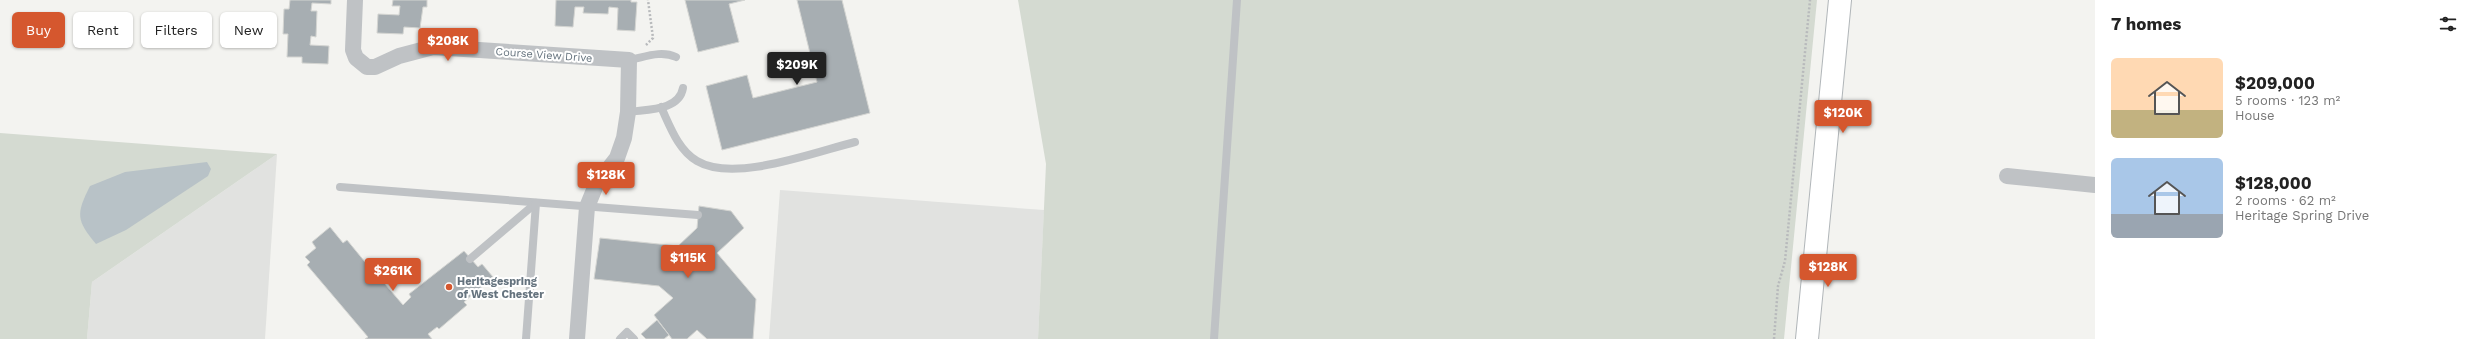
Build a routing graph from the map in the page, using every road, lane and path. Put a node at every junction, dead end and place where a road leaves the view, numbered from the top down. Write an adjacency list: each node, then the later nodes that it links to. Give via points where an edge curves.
1 (355, 0): 7 (street, Course View Drive, via 353,50 361,63 367,67 375,67 399,56 432,47)
2 (648, 0): 7 (path, via 653,38)
3 (1237, 0): 23 (lane)
4 (1810, 0): 24 (path, via 1785,261 1778,286)
5 (1840, 0): 25 (main road)
6 (676, 57): 7 (lane, via 668,53)
7 (629, 60): 10 (street)
8 (683, 88): 9 (lane, via 682,96 672,105)
9 (661, 107): 10 (lane); 11 (lane, via 677,142 697,161 717,168 744,170)
10 (628, 112): 16 (street, via 624,138 617,158 596,185)
11 (855, 142)
12 (2007, 176): 13 (street)
13 (2095, 185)
14 (340, 187): 15 (lane)
15 (536, 203): 16 (lane); 18 (lane); 19 (lane)
16 (587, 207): 17 (lane); 20 (street)
17 (698, 214)
18 (470, 258)
19 (526, 339)
20 (577, 339)
21 (620, 339): 22 (lane, via 627,332)
22 (634, 339)
23 (1214, 339)
24 (1774, 339)
25 (1807, 339)

